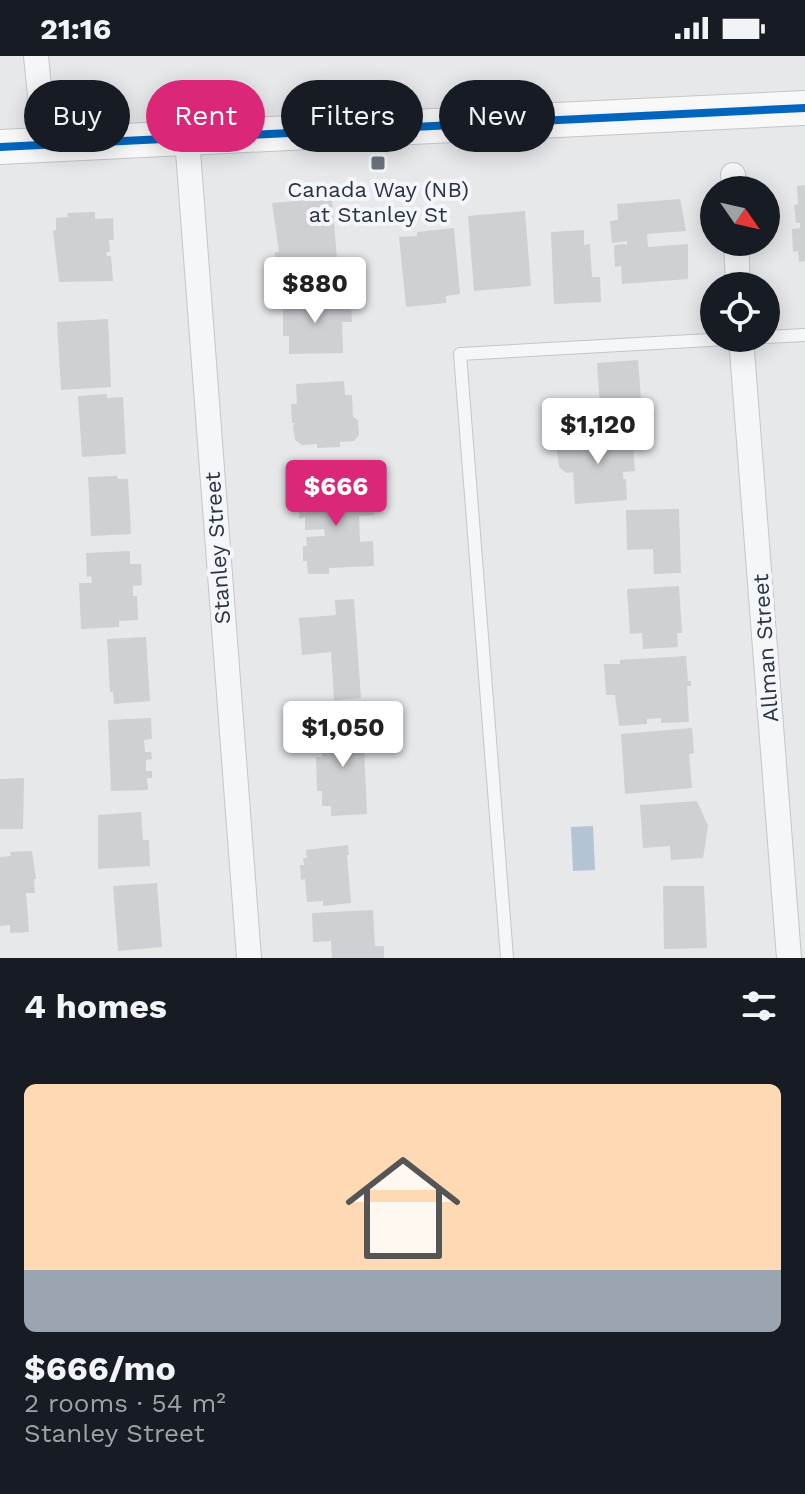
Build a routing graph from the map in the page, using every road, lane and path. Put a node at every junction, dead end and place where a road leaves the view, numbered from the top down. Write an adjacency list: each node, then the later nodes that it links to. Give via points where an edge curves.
1 (36, 56): 2 (street)
2 (38, 80)
3 (805, 108): 4 (main road)
4 (265, 134)
5 (24, 146): 6 (main road)
6 (0, 147)
7 (188, 152): 12 (street, Stanley Street)
8 (805, 335): 9 (lane)
9 (780, 336)
10 (700, 340): 13 (lane, via 460,354)
11 (742, 352): 14 (street, Allman Street)
12 (249, 958)
13 (507, 958)
14 (789, 958)

